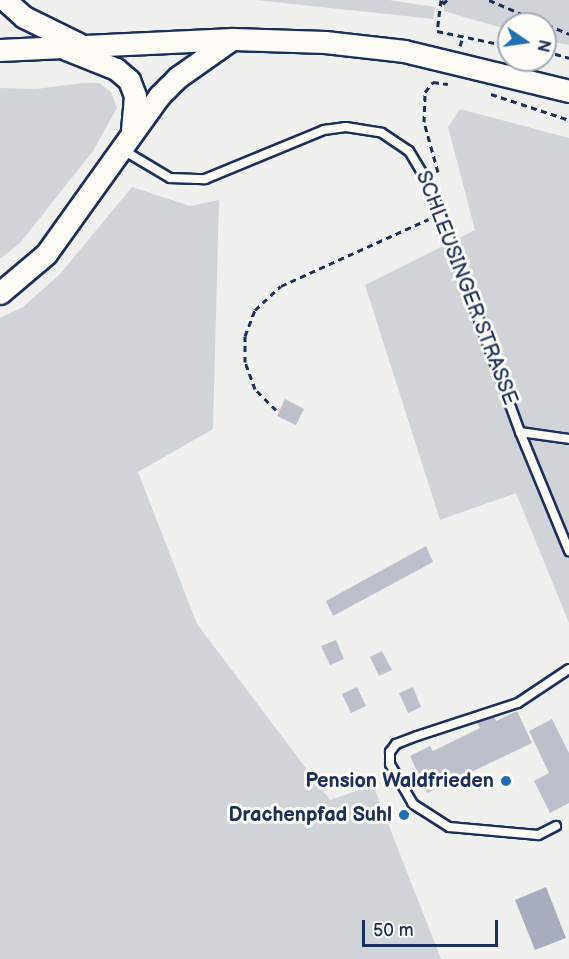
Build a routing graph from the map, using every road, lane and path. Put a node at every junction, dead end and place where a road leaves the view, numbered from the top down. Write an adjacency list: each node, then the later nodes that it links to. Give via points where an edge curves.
1 (5, 0): 8 (main road)
2 (441, 0): 3 (path, via 443,4); 7 (path, via 437,31)
3 (447, 0)
4 (489, 0): 5 (path)
5 (569, 34)
6 (233, 39): 8 (main road); 10 (main road, via 325,42); 14 (main road, via 178,77)
7 (497, 44)
8 (70, 46): 9 (main road); 14 (main road, via 116,69 129,80 136,113)
9 (0, 50)
10 (457, 62): 11 (main road); 15 (path, via 451,84 433,82 425,92 424,122)
11 (569, 92)
12 (488, 93): 13 (path)
13 (569, 120)
14 (126, 140): 16 (lane, SCHLEUSINGER STRASSE, via 170,178 205,179 324,130 364,128 382,133 409,151 421,165); 17 (main road, via 46,254)
15 (440, 178)
16 (440, 214): 18 (path, via 281,286 263,300 249,322 245,362 255,389); 19 (lane, SCHLEUSINGER STRASSE)
17 (0, 293)
18 (276, 410)
19 (520, 432): 20 (lane); 21 (lane, SCHLEUSINGER STRASSE)
20 (569, 439)
21 (569, 551)
22 (569, 669): 23 (lane, via 518,703 417,735 396,744 390,752 390,764 413,804 449,827 538,835)
23 (556, 826)

